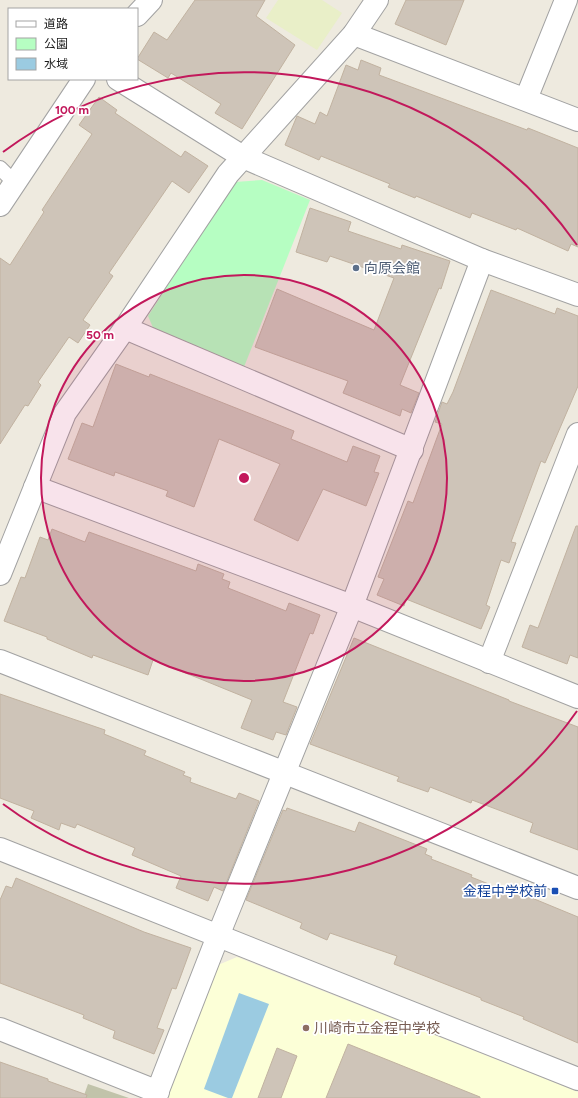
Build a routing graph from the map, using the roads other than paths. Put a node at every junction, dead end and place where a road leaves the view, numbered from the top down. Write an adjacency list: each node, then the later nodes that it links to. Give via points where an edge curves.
1 (151, 0): 4 (street)
2 (377, 0): 5 (street)
3 (566, 0): 8 (street)
4 (138, 14)
5 (354, 34): 8 (street); 10 (street)
6 (83, 80): 12 (street)
7 (120, 80): 10 (street)
8 (526, 99): 9 (street)
9 (578, 120)
10 (243, 157): 14 (street); 16 (street, via 228,174)
11 (0, 168): 12 (lane)
12 (16, 184): 13 (street)
13 (0, 205)
14 (482, 260): 15 (street); 18 (street)
15 (578, 295)
16 (125, 328): 18 (street); 19 (street, via 65,414)
17 (578, 434): 23 (street)
18 (412, 450): 21 (street)
19 (35, 487): 20 (street); 21 (street)
20 (0, 574)
21 (352, 606): 23 (street); 25 (street)
22 (0, 661): 25 (street)
23 (489, 662): 24 (street)
24 (578, 697)
25 (285, 773): 27 (street); 28 (street)
26 (0, 849): 28 (street)
27 (578, 888)
28 (218, 936): 30 (street); 31 (street)
29 (0, 1030): 31 (street)
30 (578, 1079)
31 (156, 1095)

